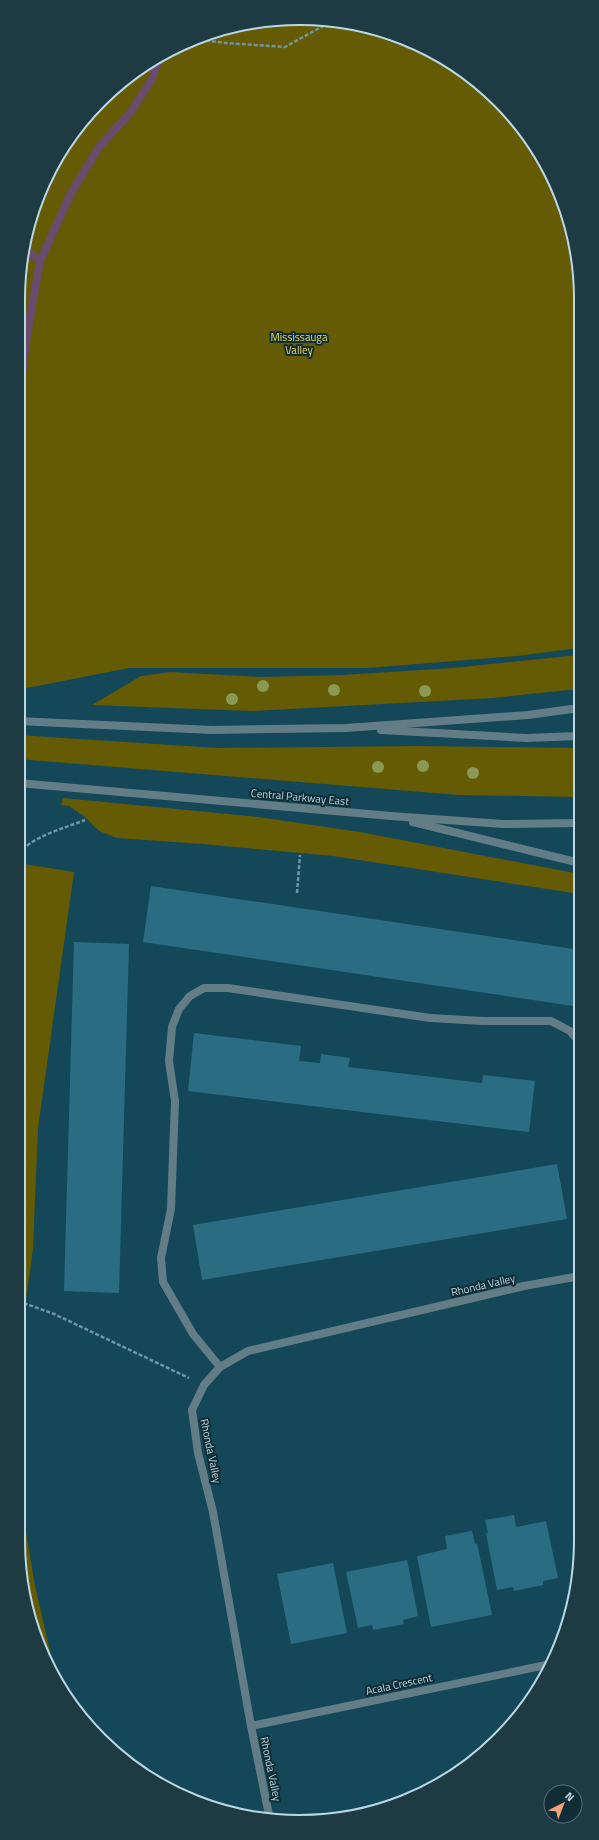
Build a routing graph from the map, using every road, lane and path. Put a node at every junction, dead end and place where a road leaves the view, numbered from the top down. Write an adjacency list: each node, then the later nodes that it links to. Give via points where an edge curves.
1 (322, 26): 2 (path, via 285,47)
2 (209, 41)
3 (574, 709): 5 (street, via 528,715)
4 (25, 720): 5 (street, via 212,730)
5 (346, 728): 6 (street, via 526,738)
6 (574, 736)
7 (25, 784): 8 (street, Central Parkway East)
8 (391, 816): 10 (street, Central Parkway East, via 503,824); 13 (street)
9 (85, 820): 11 (path, via 35,840)
10 (574, 823)
11 (25, 848)
12 (300, 855): 14 (path)
13 (574, 862)
14 (297, 893)
15 (574, 1035): 18 (street, via 551,1021 430,1018 228,988 204,988 190,996 180,1009 172,1027 169,1061 175,1101 171,1209 161,1258 163,1282 193,1334)
16 (574, 1277): 18 (street, Rhonda Valley, via 524,1286 248,1351)
17 (25, 1304): 19 (path, via 54,1314)
18 (220, 1367): 19 (street, Rhonda Valley)
19 (204, 1385): 21 (street, Rhonda Valley, via 192,1410 198,1453 213,1512)
20 (544, 1665): 21 (street, Acala Crescent)
21 (250, 1726): 22 (street, Rhonda Valley)
22 (269, 1813)

